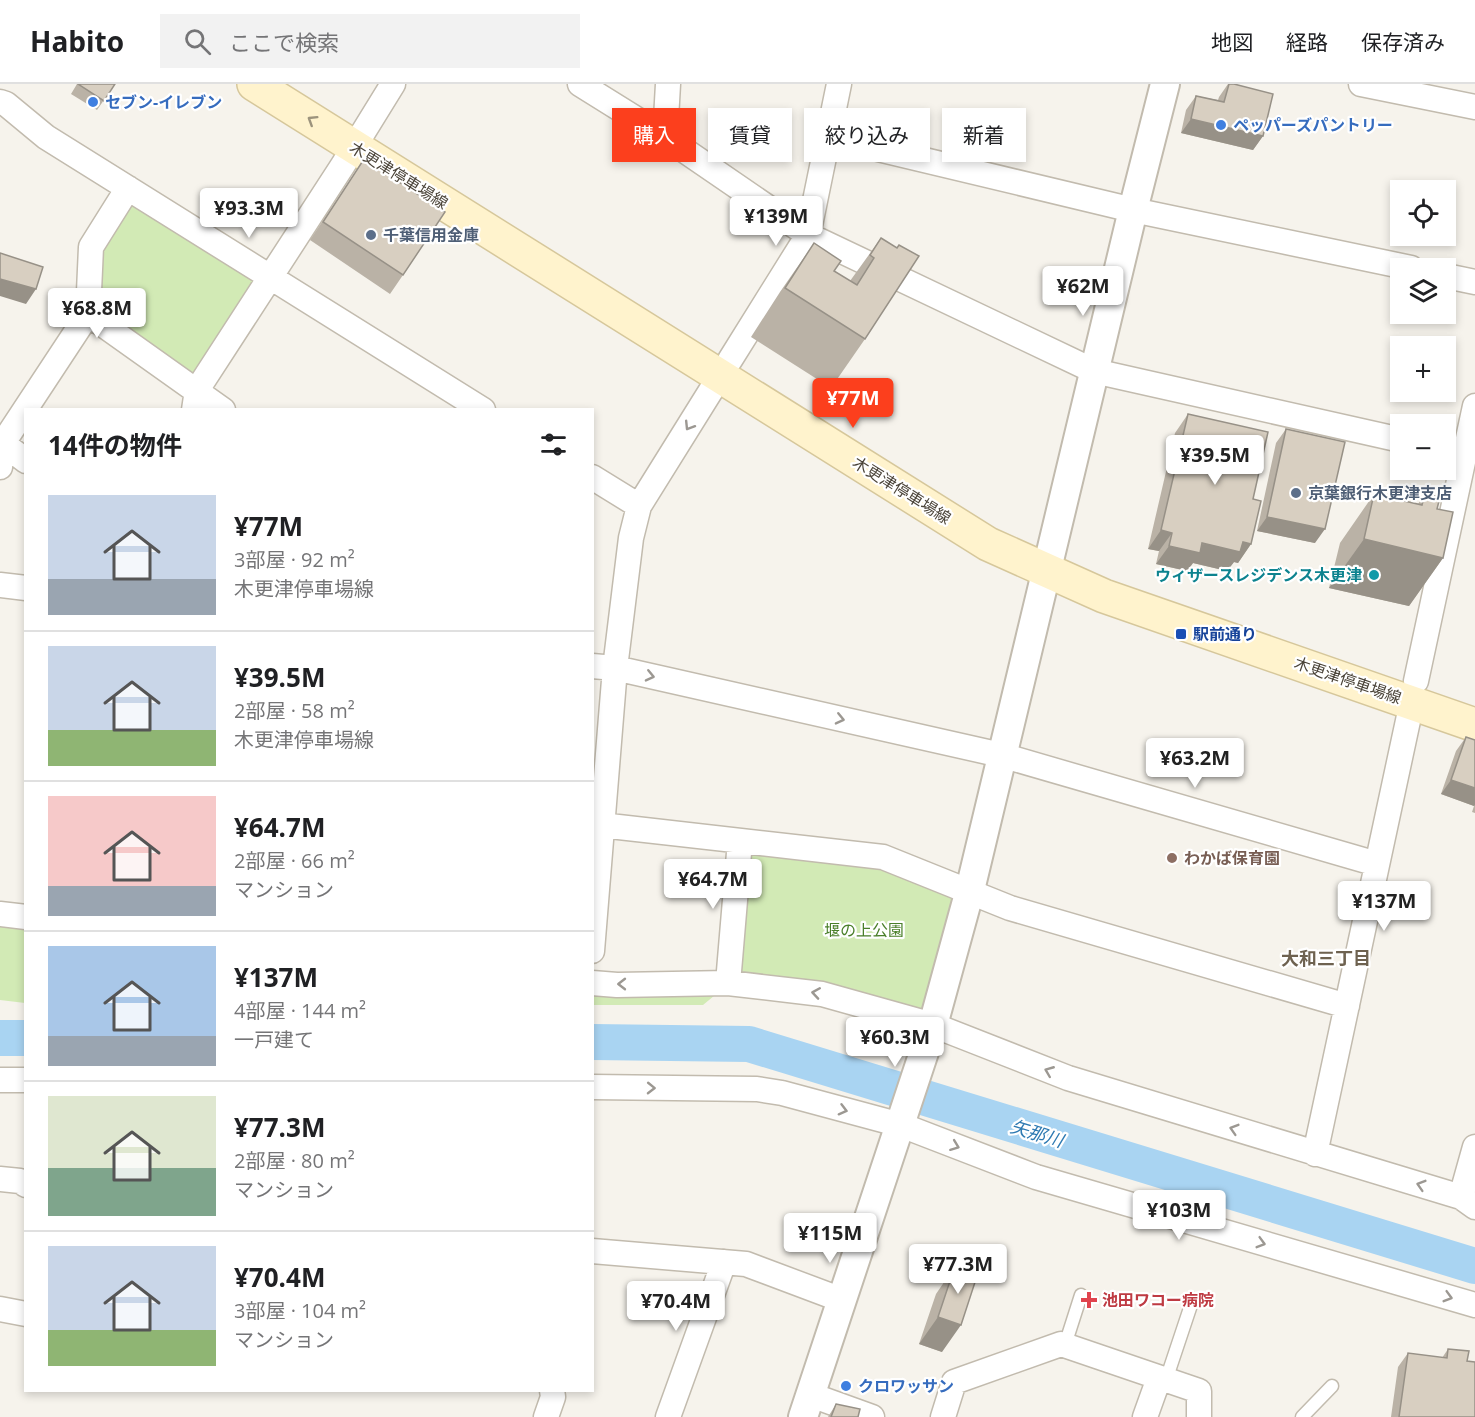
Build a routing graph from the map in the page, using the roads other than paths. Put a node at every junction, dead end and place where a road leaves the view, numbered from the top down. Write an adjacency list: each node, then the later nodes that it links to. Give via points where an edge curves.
1 (254, 84): 14 (main road, 木更津停車場線, one-way to 1)
2 (295, 84): 14 (main road, 木更津停車場線)
3 (393, 84): 14 (street)
4 (580, 84): 11 (street)
5 (668, 84): 12 (street)
6 (839, 84): 13 (street)
7 (1165, 84): 19 (street)
8 (1361, 84): 10 (street)
9 (6, 97): 18 (street, via 46,137)
10 (1475, 107)
11 (618, 108)
12 (667, 108)
13 (834, 108)
14 (360, 138): 22 (street); 26 (main road, 木更津停車場線)
15 (696, 158): 20 (street)
16 (930, 161): 19 (street)
17 (823, 162): 20 (street)
18 (128, 188): 22 (street); 25 (street, via 90,247)
19 (1132, 210): 21 (street); 27 (street)
20 (808, 235): 26 (street); 27 (street)
21 (1390, 264)
22 (271, 277): 28 (street); 29 (street)
23 (1456, 278): 24 (street)
24 (1475, 282)
25 (88, 314): 28 (street); 31 (street)
26 (725, 368): 40 (street, one-way to 40); 41 (main road, 木更津停車場線, via 988,544)
27 (1094, 371): 34 (street); 41 (street)
28 (195, 400): 32 (street)
29 (471, 406)
30 (1475, 406): 36 (street)
31 (25, 408)
32 (217, 408)
33 (24, 409): 35 (street)
34 (1390, 438)
35 (2, 442): 37 (street); 38 (street)
36 (1462, 454): 45 (street)
37 (24, 458)
38 (0, 467)
39 (594, 478): 40 (street)
40 (639, 506): 44 (street)
41 (1049, 561): 45 (main road, 木更津停車場線, via 1104,597); 48 (street)
42 (0, 585): 43 (street)
43 (24, 588)
44 (604, 667): 48 (street, one-way to 48); 49 (street)
45 (1414, 692): 46 (main road, 木更津停車場線); 47 (main road, 木更津停車場線); 51 (street)
46 (1475, 701)
47 (1475, 725)
48 (1001, 755): 51 (street); 52 (street)
49 (598, 824): 50 (street); 53 (street)
50 (740, 841): 52 (street, via 883,857); 57 (street)
51 (1377, 864): 58 (street)
52 (970, 890): 58 (street, via 1010,908); 59 (street)
53 (594, 909)
54 (0, 914): 55 (street)
55 (24, 917)
56 (594, 983): 57 (street, one-way to 56)
57 (728, 983): 59 (street, one-way to 57, via 822,994)
58 (1347, 1006): 65 (street)
59 (933, 1025): 63 (street); 65 (street, one-way to 59, via 1068,1078)
60 (0, 1080): 61 (street)
61 (24, 1080)
62 (594, 1087): 63 (street, one-way to 63, via 757,1089)
63 (900, 1125): 73 (street); 74 (street, one-way to 74, via 1036,1177)
64 (1475, 1147): 68 (street)
65 (1315, 1154): 68 (street, one-way to 65)
66 (0, 1179): 67 (street)
67 (24, 1184)
68 (1468, 1202)
69 (594, 1251): 70 (street)
70 (724, 1262): 73 (street, via 746,1264); 83 (street)
71 (1081, 1295): 77 (lane)
72 (1193, 1299): 78 (lane)
73 (842, 1300): 81 (street)
74 (1475, 1305)
75 (0, 1310): 76 (street)
76 (24, 1314)
77 (1065, 1345): 78 (street); 85 (street, via 954,1382)
78 (1163, 1379): 86 (street); 87 (street, via 1199,1391)
79 (1332, 1386): 88 (lane)
80 (552, 1392): 82 (street)
81 (807, 1406): 84 (street)
82 (546, 1417)
83 (668, 1417)
84 (872, 1417)
85 (943, 1417)
86 (1145, 1417)
87 (1199, 1417)
88 (1302, 1417)

